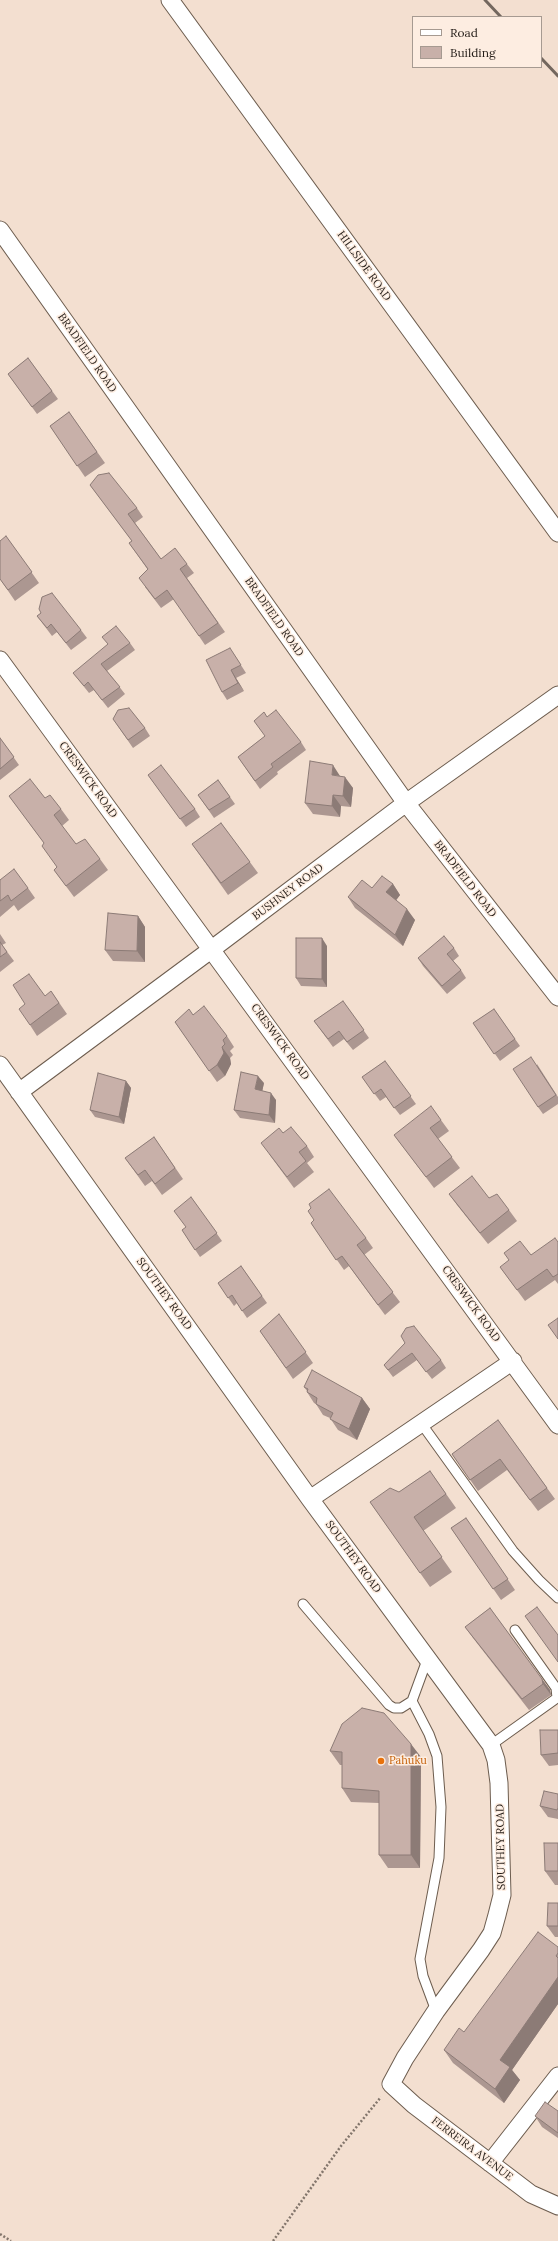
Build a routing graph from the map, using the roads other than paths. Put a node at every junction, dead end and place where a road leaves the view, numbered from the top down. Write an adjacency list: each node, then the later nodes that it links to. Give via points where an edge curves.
1 (170, 0): 3 (street, HILLSIDE ROAD)
2 (0, 231): 6 (street, BRADFIELD ROAD)
3 (558, 533)
4 (0, 660): 7 (street, CRESWICK ROAD)
5 (558, 695): 6 (street, BUSHNEY ROAD)
6 (406, 803): 7 (street, BUSHNEY ROAD); 8 (street, BRADFIELD ROAD)
7 (212, 949): 10 (street, BUSHNEY ROAD); 11 (street, CRESWICK ROAD)
8 (558, 997)
9 (0, 1066): 10 (street, SOUTHEY ROAD)
10 (19, 1092): 14 (street, SOUTHEY ROAD)
11 (513, 1361): 12 (street); 13 (street, CRESWICK ROAD)
12 (421, 1423): 14 (street); 15 (lane, via 513,1550)
13 (558, 1425)
14 (310, 1499): 18 (street, SOUTHEY ROAD)
15 (558, 1598)
16 (303, 1604): 19 (lane, via 389,1705 401,1708)
17 (515, 1630): 20 (lane, via 556,1688 557,1698)
18 (427, 1660): 19 (lane); 20 (street, SOUTHEY ROAD)
19 (412, 1701): 21 (lane, via 437,1756 441,1807 439,1858 420,1959 422,1976)
20 (491, 1745): 21 (street, SOUTHEY ROAD, via 499,1783 502,1895 492,1933)
21 (436, 2011): 23 (street, SOUTHEY ROAD)
22 (558, 2076): 24 (street)
23 (391, 2084): 24 (street, FERREIRA AVENUE)
24 (490, 2164): 25 (street, FERREIRA AVENUE, via 531,2194)
25 (558, 2206)

